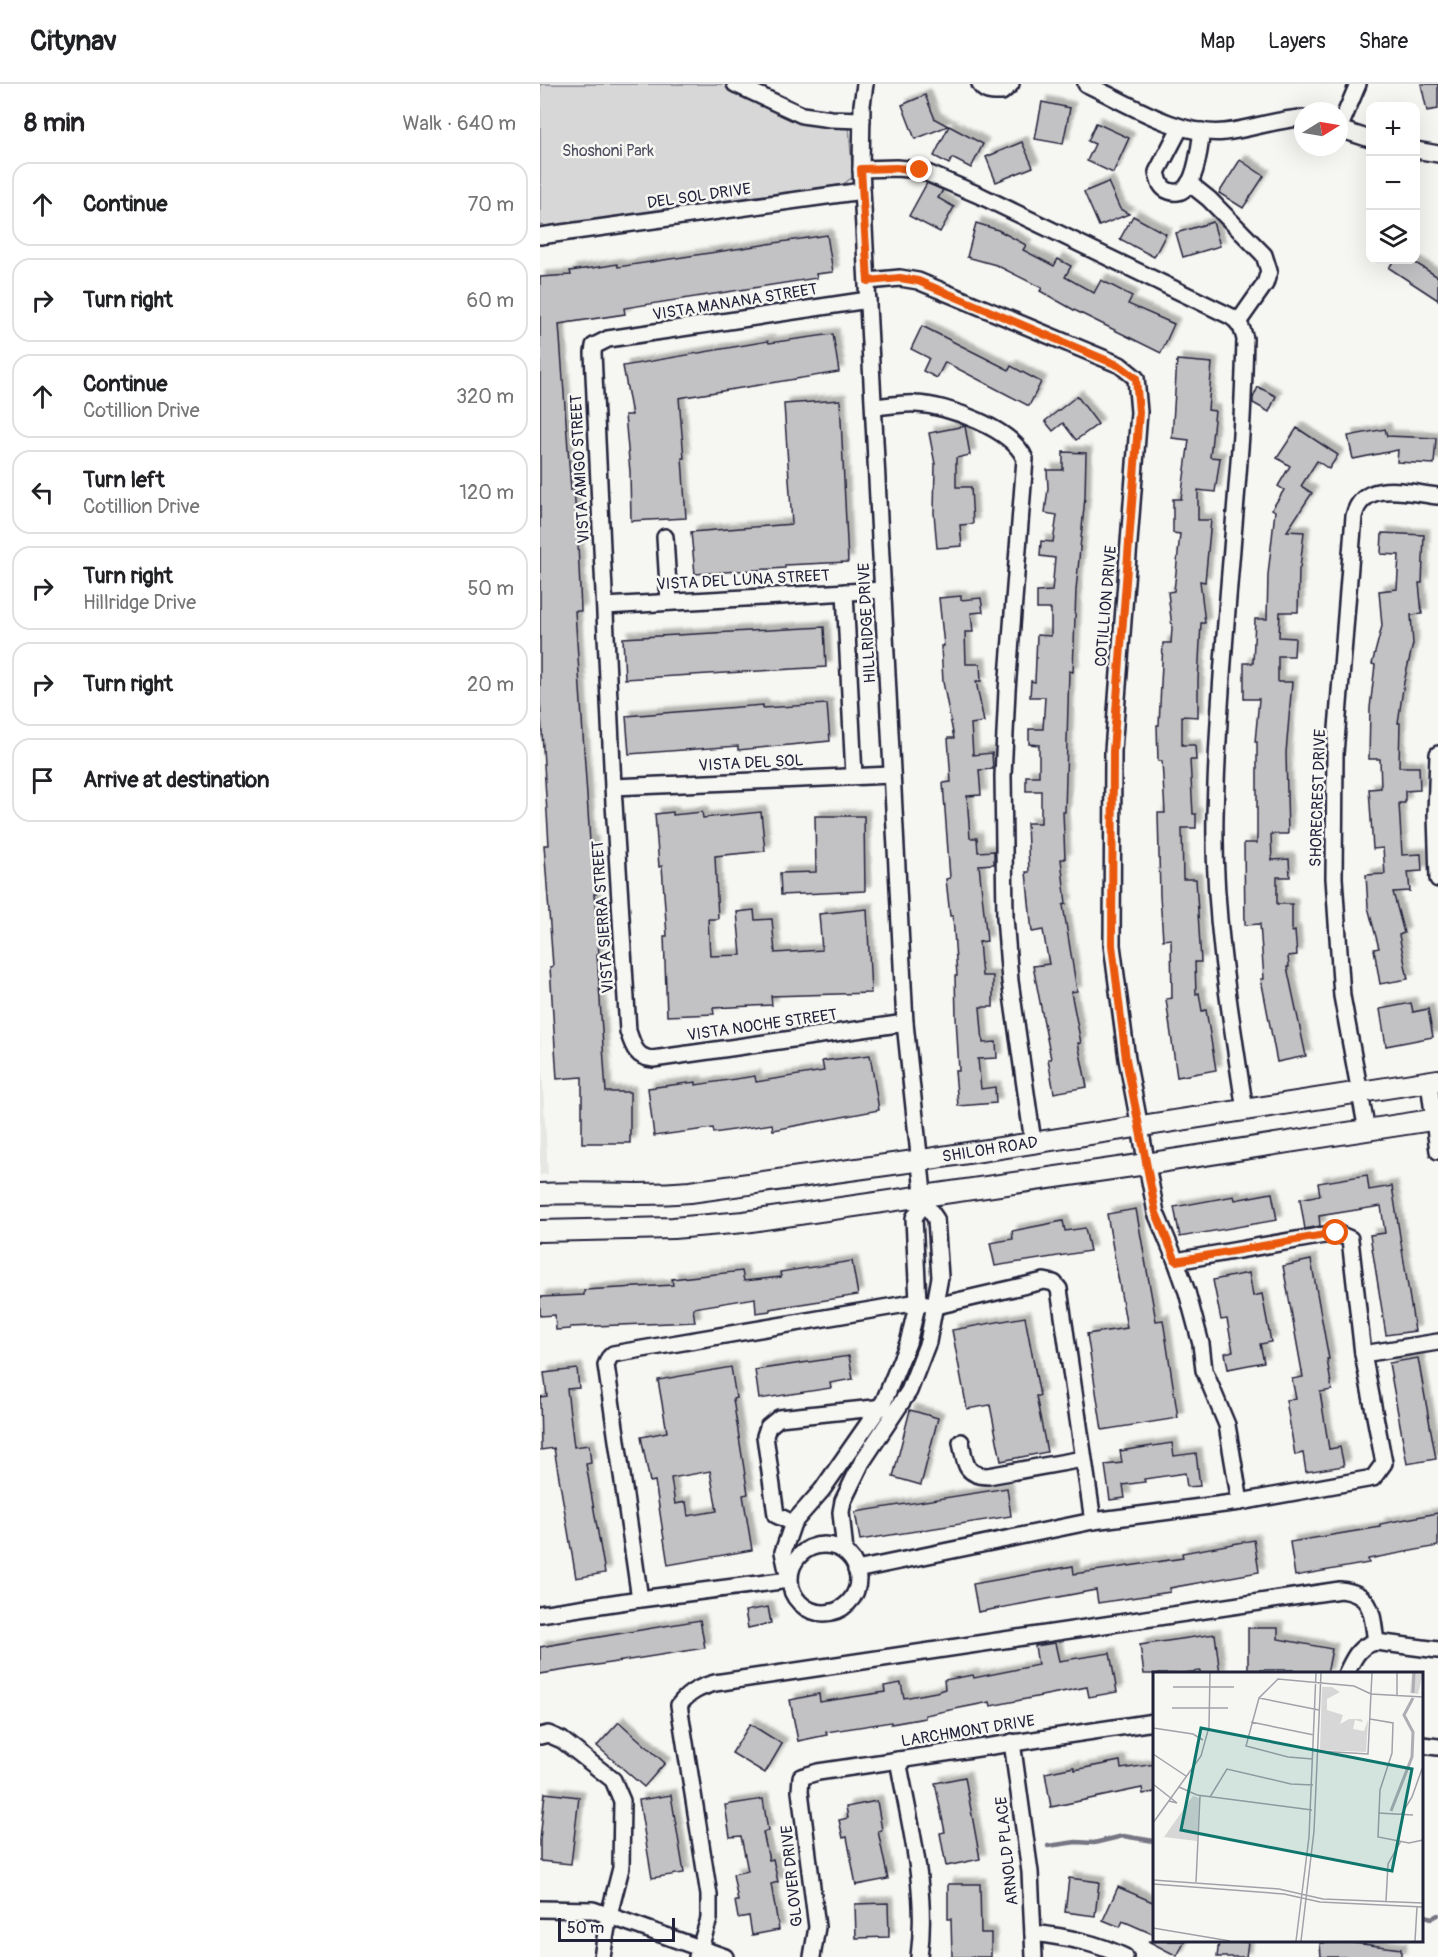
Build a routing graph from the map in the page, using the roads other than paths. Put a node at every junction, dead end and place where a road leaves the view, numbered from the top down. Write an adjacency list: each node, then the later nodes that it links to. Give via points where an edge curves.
1 (735, 84): 10 (street, via 802,115)
2 (865, 84): 10 (street, HILLRIDGE DRIVE)
3 (980, 84): 4 (street, via 988,92 1002,92)
4 (1011, 84)
5 (1086, 84): 7 (street)
6 (1358, 84): 8 (street)
7 (1106, 88): 11 (street)
8 (1348, 108)
9 (1294, 118): 12 (street, via 1225,132)
10 (862, 120): 17 (street, HILLRIDGE DRIVE)
11 (1180, 128): 12 (street); 18 (street, via 1157,172 1159,184 1166,190 1185,190)
12 (1202, 131): 18 (street)
13 (1348, 132): 14 (street)
14 (1366, 137)
15 (1420, 151): 16 (street)
16 (1438, 154)
17 (861, 169): 19 (street, HILLRIDGE DRIVE); 23 (street, via 920,170)
18 (1189, 183): 23 (street, via 1264,255 1269,271 1265,284)
19 (862, 191): 20 (street, DEL SOL DRIVE); 21 (street, HILLRIDGE DRIVE)
20 (540, 236)
21 (868, 281): 22 (street, HILLRIDGE DRIVE); 43 (street, COTILLION DRIVE, via 918,281 1120,366 1136,378 1139,412 1113,751 1112,945)
22 (868, 300): 24 (street, VISTA MANANA STREET); 25 (street, HILLRIDGE DRIVE)
23 (1239, 321): 41 (street, via 1245,339 1240,446 1222,662 1215,817 1219,916)
24 (608, 339): 31 (street, VISTA AMIGO STREET, via 594,346 593,353)
25 (874, 407): 28 (street, HILLRIDGE DRIVE); 45 (street, via 915,403 943,407 1009,437 1025,459 1003,776 1010,981)
26 (1438, 496): 40 (street, SHORECREST DRIVE, via 1379,490 1357,504 1354,516 1335,754 1334,878 1342,996)
27 (665, 537): 30 (street)
28 (883, 590): 29 (street, VISTA DEL LUNA STREET); 33 (street, HILLRIDGE DRIVE)
29 (845, 592): 30 (street, VISTA DEL LUNA STREET); 34 (street)
30 (669, 603): 31 (street, VISTA DEL LUNA STREET)
31 (605, 606): 35 (street, VISTA AMIGO STREET)
32 (1438, 754): 36 (street)
33 (891, 775): 34 (street, VISTA DEL SOL); 37 (street, HILLRIDGE DRIVE)
34 (854, 776): 35 (street, VISTA DEL SOL)
35 (613, 787): 38 (street, VISTA SIERRA STREET, via 628,1031)
36 (1438, 879)
37 (905, 1023): 38 (street, VISTA NOCHE STREET, via 653,1059 637,1053); 47 (street, HILLRIDGE DRIVE)
38 (632, 1043)
39 (1433, 1081): 40 (main road, SHILOH ROAD); 42 (street)
40 (1360, 1092): 41 (main road, SHILOH ROAD); 44 (street, SHORECREST DRIVE)
41 (1245, 1110): 43 (main road, SHILOH ROAD)
42 (1436, 1119): 44 (main road); 46 (street)
43 (1139, 1126): 45 (main road, SHILOH ROAD); 48 (street)
44 (1367, 1131): 48 (main road)
45 (1033, 1142): 47 (main road, SHILOH ROAD)
46 (1438, 1151)
47 (920, 1160): 49 (main road, SHILOH ROAD, via 658,1196); 50 (street, HILLRIDGE DRIVE)
48 (1146, 1164): 50 (main road); 52 (street, via 1156,1213)
49 (540, 1194)
50 (924, 1199): 51 (main road, via 744,1222); 53 (street, via 914,1218); 54 (street, via 936,1219 940,1277)
51 (540, 1231)
52 (1176, 1261): 56 (street, via 1342,1235 1350,1239); 61 (street, via 1201,1344 1204,1370 1227,1425)
53 (918, 1302): 54 (street); 57 (street, via 897,1374); 67 (street, via 613,1354 609,1358 606,1365)
54 (936, 1306): 58 (street, via 918,1373); 60 (street, via 1044,1281 1059,1289)
55 (1438, 1342): 56 (street)
56 (1364, 1354): 61 (street, via 1384,1463 1379,1472 1373,1478)
57 (880, 1407): 58 (street); 63 (street, via 822,1490); 63 (street, via 779,1418 768,1427 765,1436 776,1515)
58 (899, 1407): 64 (street, via 862,1462 843,1501)
59 (961, 1442): 60 (street, via 966,1464 971,1473 979,1476)
60 (1083, 1459): 62 (street)
61 (1240, 1502): 62 (street)
62 (1093, 1521): 65 (street)
63 (792, 1523): 66 (street, via 783,1552)
64 (845, 1552): 65 (street); 66 (street, via 835,1547 813,1546 796,1559)
65 (856, 1570): 66 (street, via 858,1581 849,1603 829,1613 817,1613 797,1602)
66 (789, 1580): 67 (street)
67 (640, 1599): 68 (street)
68 (540, 1614)
69 (1376, 1642): 70 (street); 71 (street, via 1365,1644); 82 (street, via 1367,1602 1362,1595 1340,1590 700,1687 679,1705 709,1895 709,1918)
70 (1438, 1650)
71 (1347, 1672)
72 (1153, 1722): 74 (street, LARCHMONT DRIVE)
73 (540, 1736): 80 (street, via 549,1734 562,1740 613,1780 622,1801 621,1868)
74 (1012, 1742): 77 (street, LARCHMONT DRIVE); 81 (street, ARNOLD PLACE, via 1030,1872)
75 (1423, 1745): 76 (street)
76 (1438, 1747)
77 (898, 1760): 78 (street, LARCHMONT DRIVE, via 818,1772 801,1778); 86 (street, via 917,1868 922,1915)
78 (800, 1791): 85 (street, GLOVER DRIVE, via 817,1927)
79 (540, 1909): 80 (street, via 593,1910)
80 (609, 1915): 82 (street); 83 (street)
81 (1033, 1934): 87 (street, ARNOLD PLACE); 88 (street, via 1070,1938)
82 (698, 1953): 84 (street)
83 (602, 1957)
84 (725, 1957)
85 (812, 1957)
86 (919, 1957)
87 (1034, 1957)
88 (1125, 1957)

